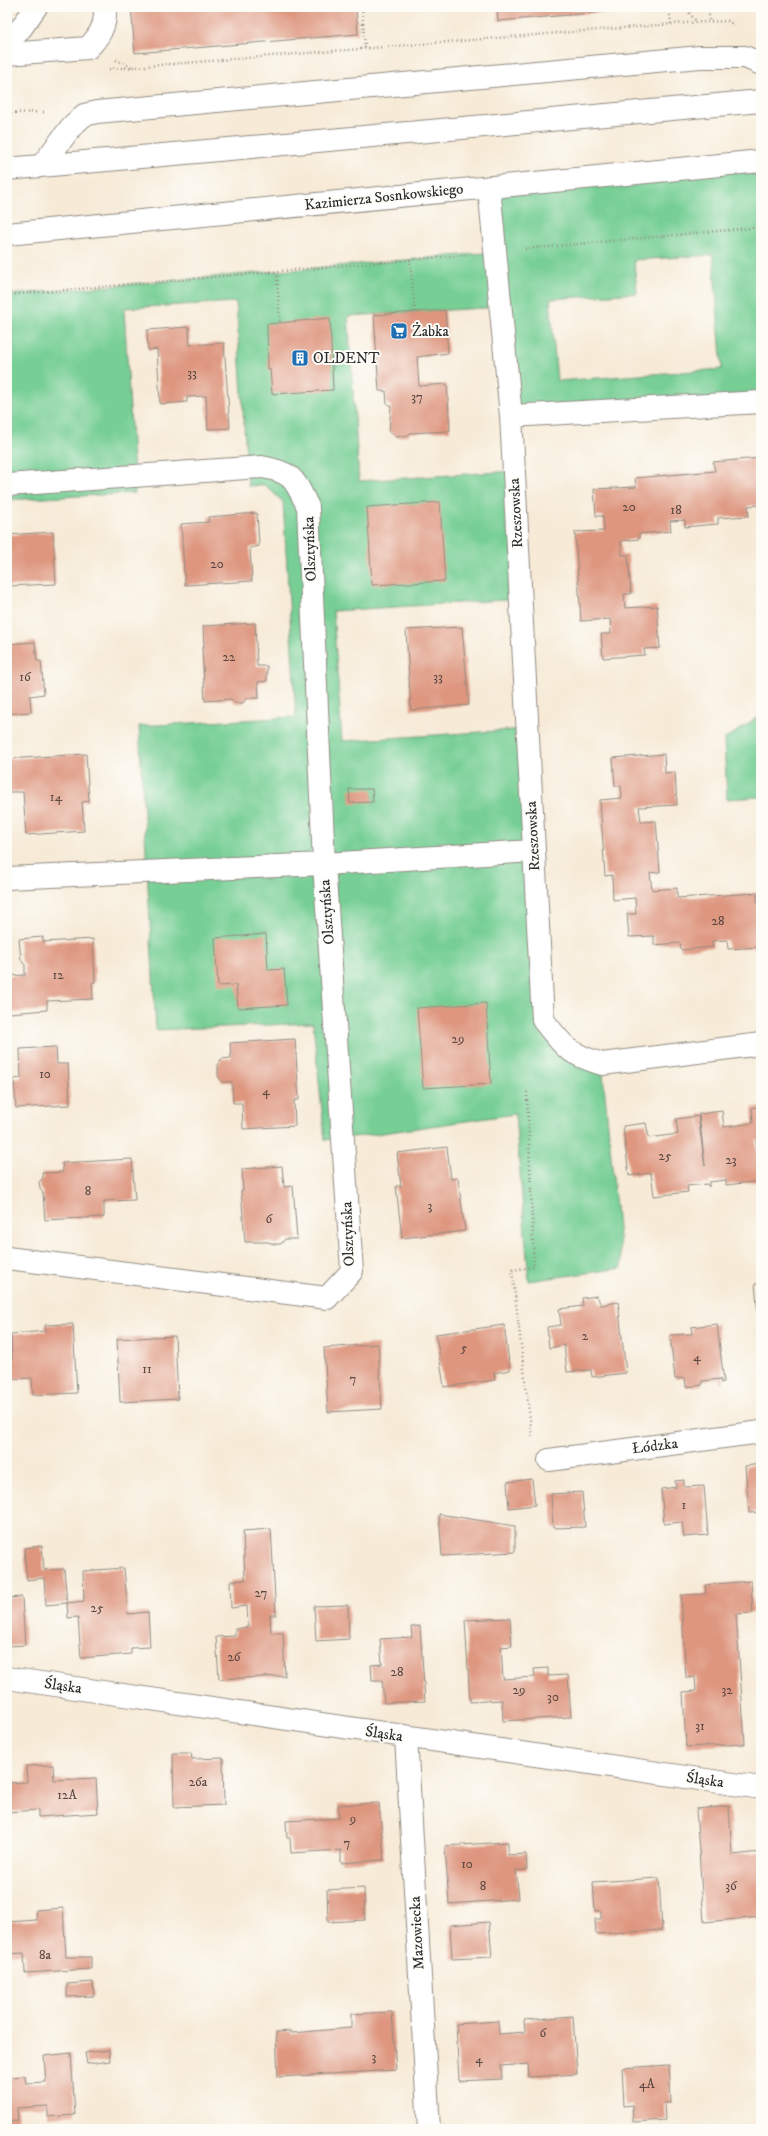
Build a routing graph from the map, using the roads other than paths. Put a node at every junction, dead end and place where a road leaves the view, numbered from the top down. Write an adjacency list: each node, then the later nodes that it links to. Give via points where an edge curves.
1 (36, 7): 3 (street, via 19,31)
2 (104, 7): 4 (street, via 104,24 88,48)
3 (7, 41)
4 (7, 54)
5 (761, 64): 8 (street, via 745,57 700,58 97,112 84,115 72,126)
6 (761, 101): 8 (street)
7 (761, 161): 10 (street, Kazimierza Sosnkowskiego)
8 (43, 164): 9 (street)
9 (7, 168)
10 (490, 187): 11 (street, Kazimierza Sosnkowskiego); 13 (street, Rzeszowska)
11 (7, 234)
12 (761, 402): 13 (street)
13 (511, 416): 15 (street, Rzeszowska)
14 (7, 484): 16 (street, Olsztyńska, via 262,466 281,470 296,482 308,507)
15 (533, 851): 16 (street, Olsztyńska); 18 (street, Rzeszowska, via 543,1020 562,1044 578,1057 602,1064)
16 (324, 864): 17 (street, Olsztyńska); 19 (street, Olsztyńska, via 352,1271 327,1298)
17 (7, 878)
18 (761, 1044)
19 (7, 1258)
20 (761, 1432): 21 (street, Łódzka)
21 (550, 1460)
22 (7, 1678): 23 (street, Śląska)
23 (406, 1737): 24 (street, Śląska); 25 (street, Mazowiecka)
24 (761, 1788)
25 (429, 2129)

